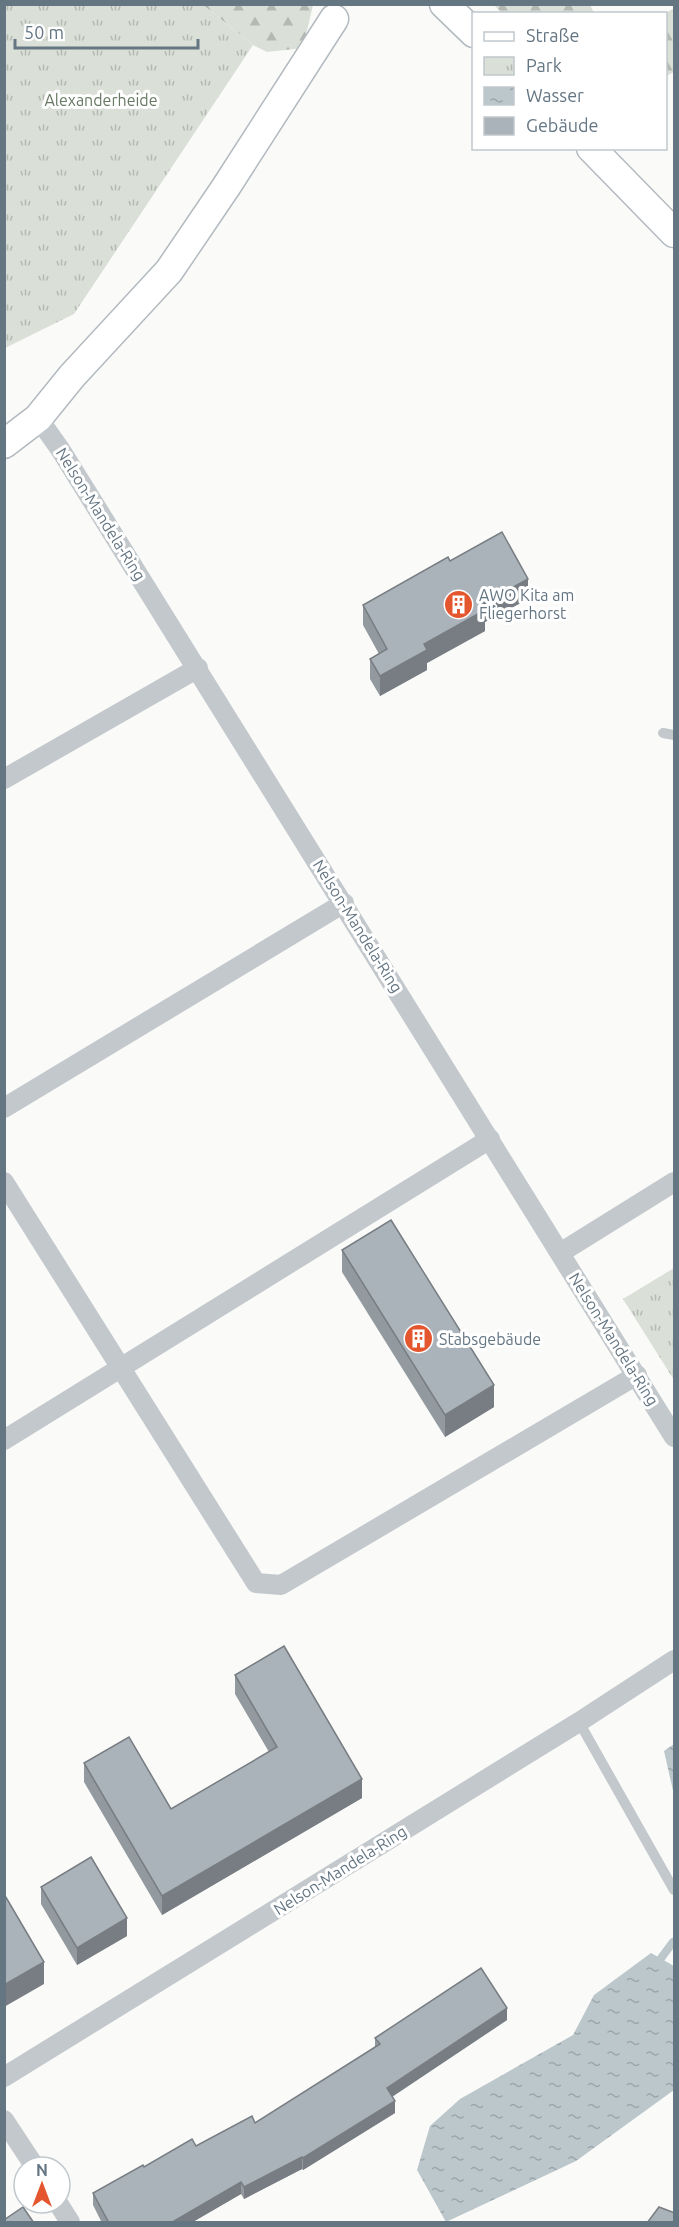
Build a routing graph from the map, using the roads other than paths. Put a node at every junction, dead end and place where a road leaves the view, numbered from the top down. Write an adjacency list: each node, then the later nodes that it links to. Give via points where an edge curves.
1 (444, 4): 3 (street)
2 (332, 12): 6 (street, via 226,187 169,271)
3 (472, 31)
4 (593, 150): 5 (street)
5 (675, 232)
6 (38, 418): 7 (street); 8 (street, Nelson-Mandela-Ring)
7 (4, 444)
8 (198, 668): 11 (street); 12 (street, Nelson-Mandela-Ring)
9 (663, 733): 10 (lane)
10 (675, 735)
11 (4, 779)
12 (344, 903): 13 (street); 14 (street, Nelson-Mandela-Ring)
13 (4, 1108)
14 (490, 1139): 17 (street, Nelson-Mandela-Ring); 18 (street)
15 (4, 1182): 18 (street)
16 (675, 1182): 17 (street)
17 (561, 1253): 19 (street, Nelson-Mandela-Ring)
18 (121, 1368): 19 (street, via 256,1583 280,1585); 21 (street)
19 (637, 1375): 20 (street, Nelson-Mandela-Ring)
20 (675, 1437)
21 (4, 1440)
22 (675, 1660): 23 (street, Nelson-Mandela-Ring)
23 (579, 1722): 24 (lane); 25 (street, Nelson-Mandela-Ring)
24 (675, 1890)
25 (4, 2077)
26 (4, 2120): 27 (street)
27 (27, 2155)

